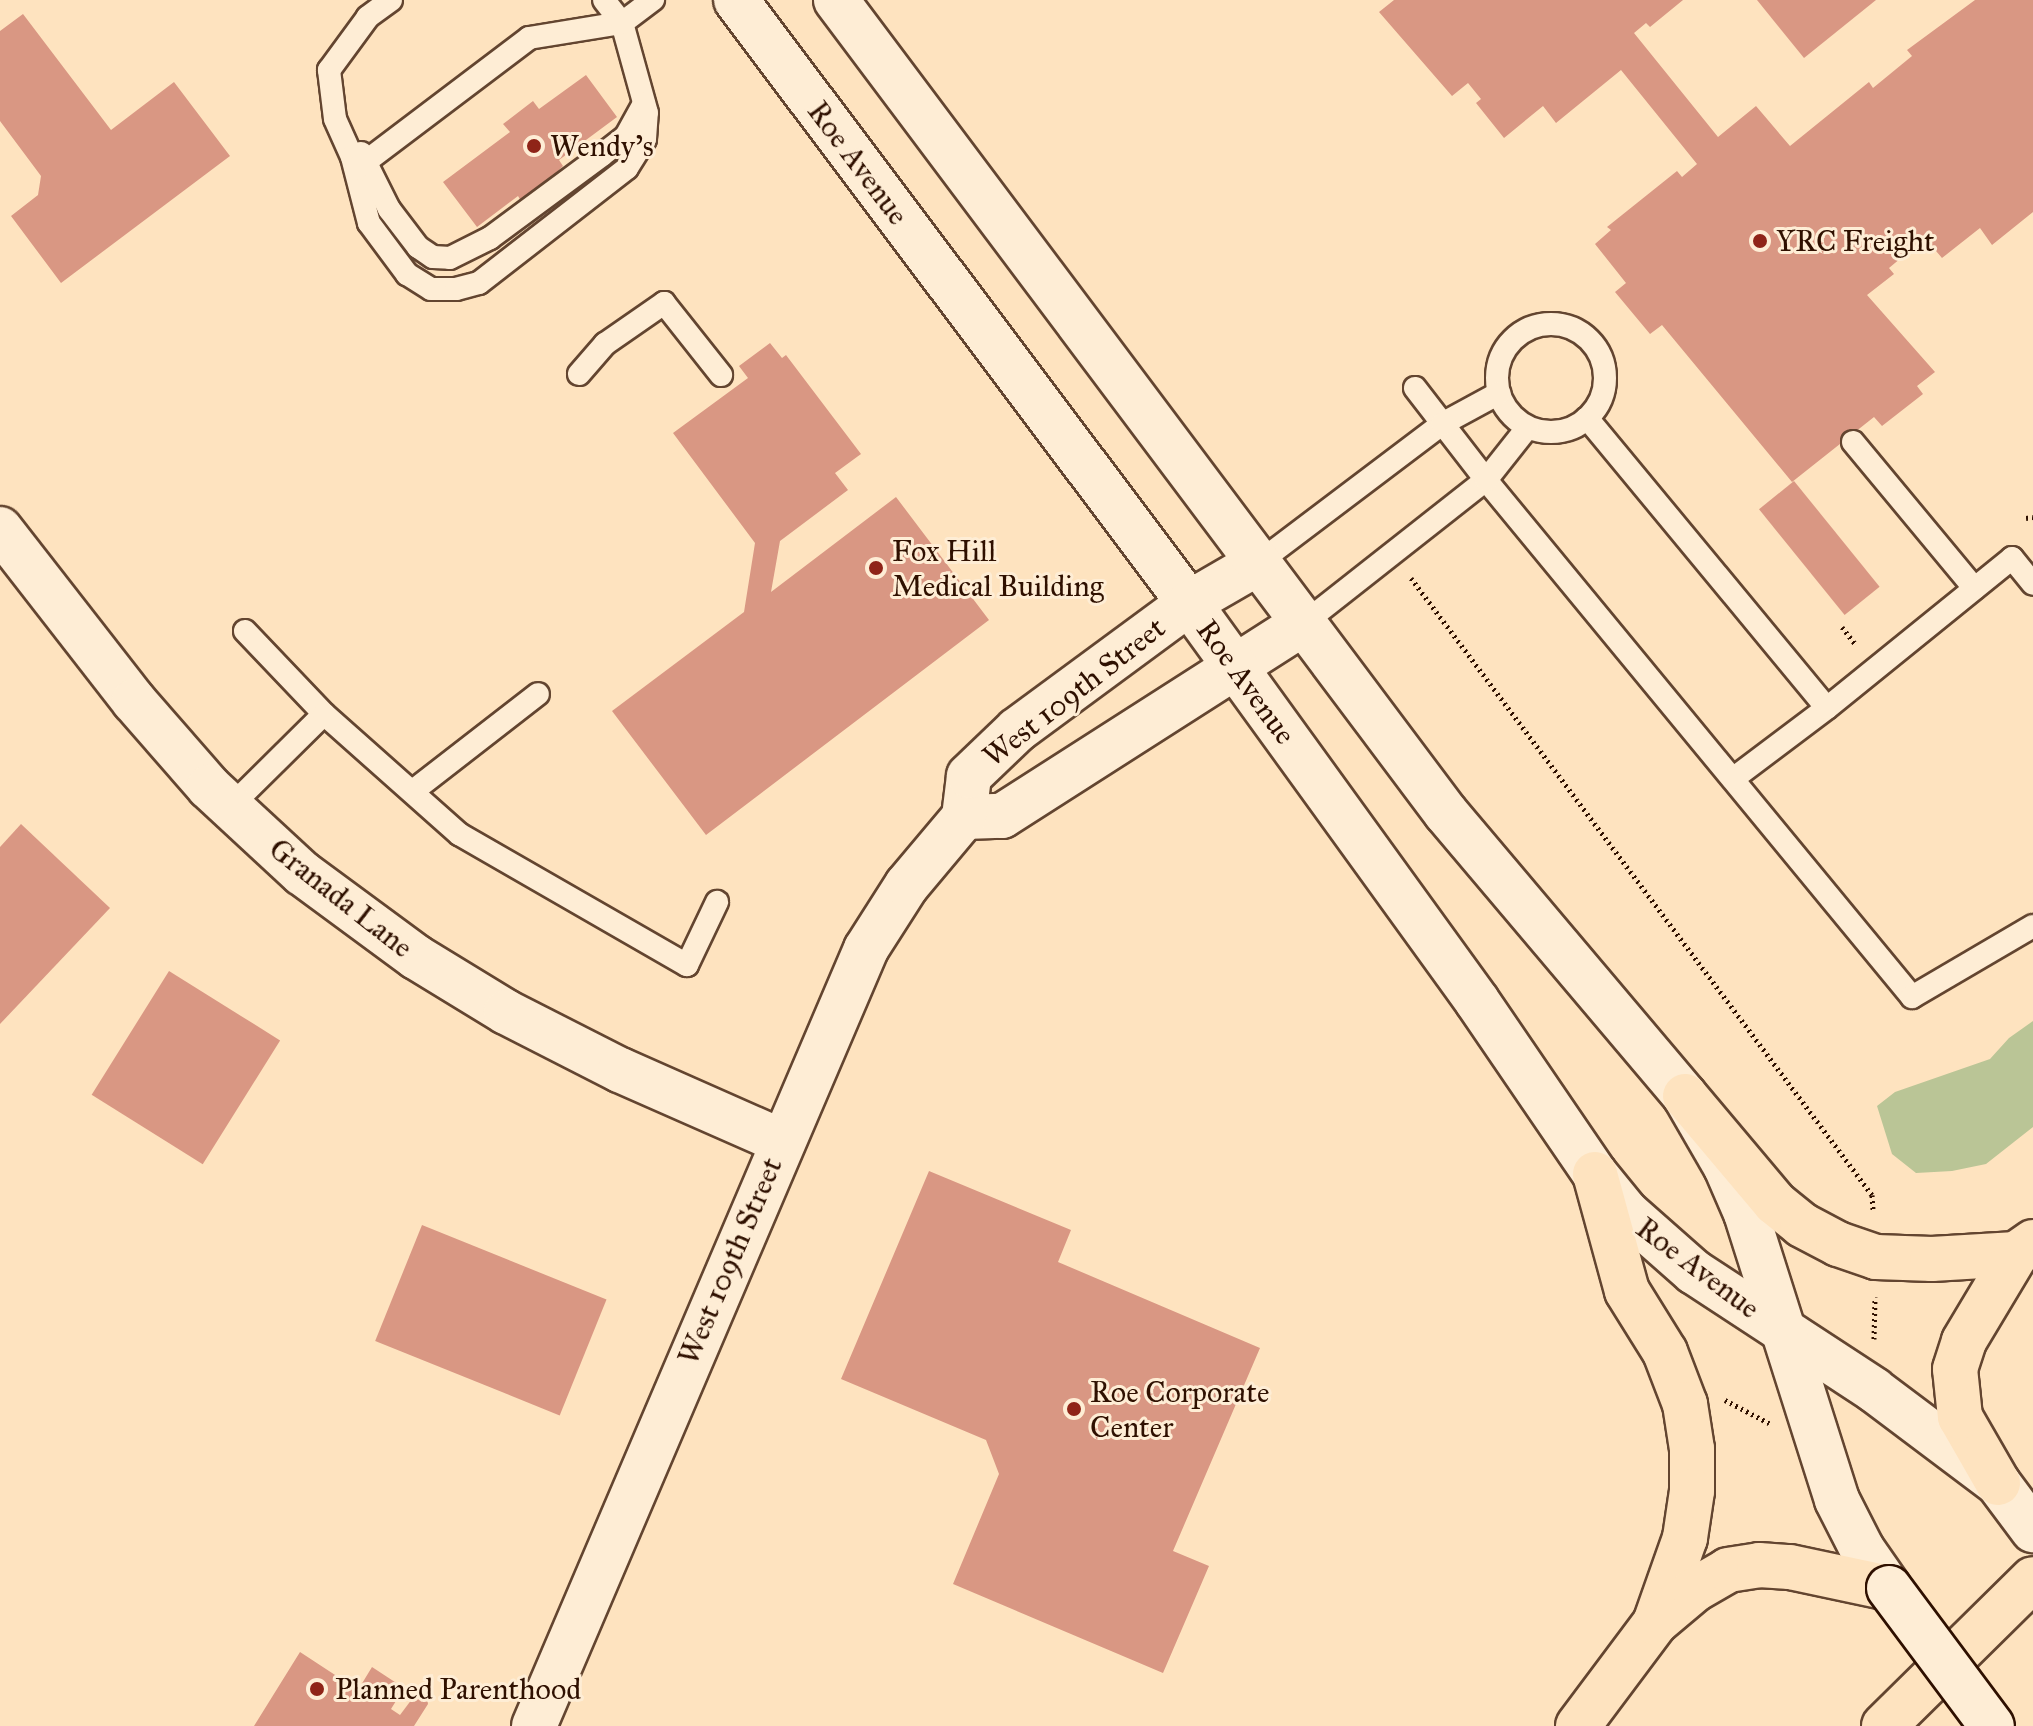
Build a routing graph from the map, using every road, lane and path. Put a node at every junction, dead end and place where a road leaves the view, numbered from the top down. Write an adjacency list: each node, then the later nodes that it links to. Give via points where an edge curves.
1 (391, 0): 8 (lane, via 368,17 329,70 330,93)
2 (604, 0): 6 (lane)
3 (653, 0): 6 (lane)
4 (736, 0): 23 (main road, Roe Avenue)
5 (836, 0): 19 (main road, Roe Avenue)
6 (622, 23): 7 (lane); 8 (lane, via 529,38)
7 (644, 103): 8 (lane, via 626,136 490,238 450,258 433,257 418,247); 8 (lane, via 645,139 627,168 479,283 456,289 431,289 407,274 369,223)
8 (360, 166)
9 (579, 374): 10 (lane, via 605,344 664,303)
10 (721, 375)
11 (1415, 388): 14 (lane)
12 (1499, 393): 13 (lane, via 1497,368 1515,338 1530,328 1566,326 1595,347 1603,363 1601,399); 14 (lane); 15 (lane, via 1513,417)
13 (1587, 418): 15 (lane, via 1562,431); 30 (lane)
14 (1442, 424): 17 (lane); 19 (lane)
15 (1527, 428): 17 (lane)
16 (1853, 442): 22 (lane)
17 (1486, 480): 24 (lane); 32 (lane)
18 (0, 529): 34 (main road, Granada Lane, via 134,701)
19 (1258, 563): 23 (main road, West 109th Street); 24 (main road, Roe Avenue)
20 (1405, 571): 41 (path, via 1872,1195)
21 (2033, 584): 22 (lane, via 2012,558)
22 (1974, 588): 30 (lane)
23 (1189, 603): 28 (main road, Roe Avenue); 35 (main road, West 109th Street, via 1017,730 969,776)
24 (1304, 623): 28 (main road, West 109th Street); 38 (main road, Roe Avenue, via 1446,813)
25 (1842, 627): 27 (path)
26 (245, 631): 31 (lane)
27 (1857, 646)
28 (1234, 665): 35 (main road, West 109th Street, via 1002,816); 40 (main road, Roe Avenue)
29 (538, 694): 33 (lane)
30 (1827, 708): 32 (lane)
31 (324, 714): 33 (lane); 34 (lane)
32 (1734, 778): 37 (lane, via 1912,997)
33 (413, 791): 36 (lane, via 459,834 687,965)
34 (230, 807): 39 (main road, Granada Lane, via 302,873 416,957 564,1044)
35 (964, 817): 39 (main road, West 109th Street, via 907,885 866,949)
36 (717, 902)
37 (2033, 926)
38 (1685, 1096): 42 (highway, via 1775,1203 1838,1244 1876,1257 1932,1259); 45 (main road, Roe Avenue, via 1746,1213)
39 (781, 1141): 53 (main road, West 109th Street)
40 (1595, 1174): 45 (main road, Roe Avenue, via 1626,1212 1694,1272); 52 (highway, via 1627,1291 1665,1352 1685,1404 1692,1449 1685,1538)
41 (1872, 1208)
42 (2025, 1248): 48 (highway, via 1964,1341 1955,1369 1960,1417)
43 (1875, 1289): 44 (path)
44 (1874, 1322)
45 (1785, 1332): 48 (main road, Roe Avenue, via 1874,1390); 51 (main road, Roe Avenue, via 1837,1500)
46 (1715, 1399): 47 (path)
47 (1780, 1425)
48 (1998, 1483): 49 (main road, Roe Avenue)
49 (2033, 1530)
50 (2033, 1579): 55 (highway)
51 (1889, 1588): 52 (highway, via 1759,1565 1728,1570); 56 (main road, Roe Avenue, bridge)
52 (1655, 1623): 54 (highway)
53 (534, 1726)
54 (1578, 1726)
55 (1884, 1726)
56 (1992, 1726)

